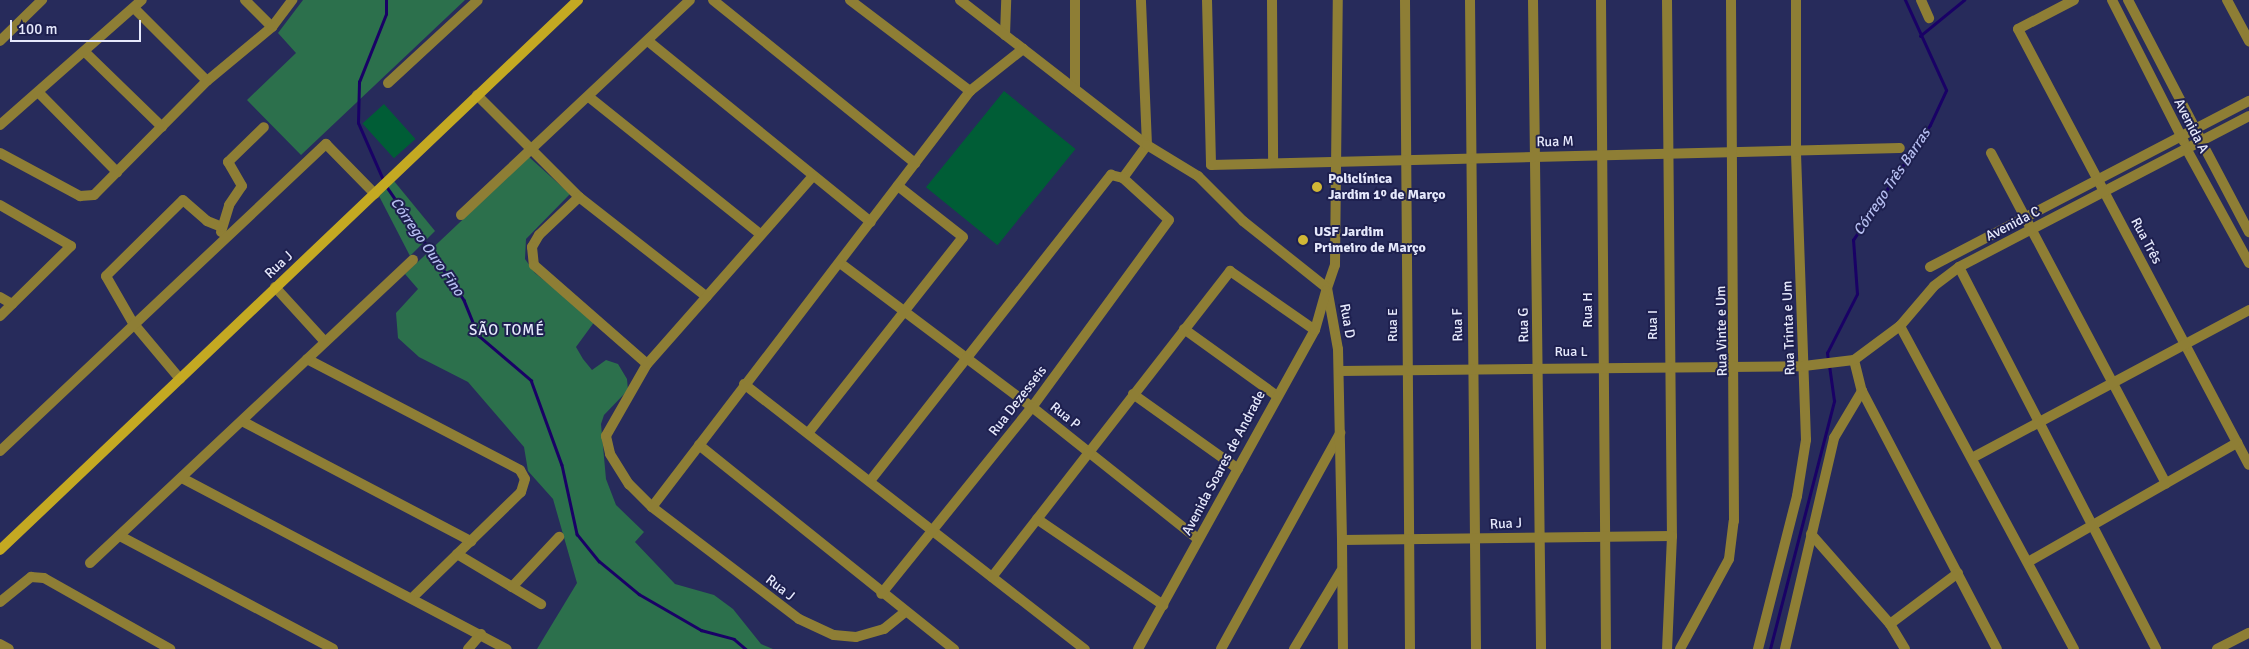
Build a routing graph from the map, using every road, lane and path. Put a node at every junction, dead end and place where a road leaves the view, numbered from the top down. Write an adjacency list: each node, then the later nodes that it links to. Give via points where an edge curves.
1 (42, 0): 33 (street)
2 (142, 0): 29 (street)
3 (245, 0): 31 (street)
4 (292, 0): 31 (street)
5 (478, 0): 39 (street)
6 (578, 0): 43 (main road, Rua J)
7 (690, 0): 34 (street)
8 (713, 0): 68 (street)
9 (850, 0): 41 (street)
10 (960, 0): 32 (street)
11 (1006, 0): 32 (street)
12 (1075, 0): 40 (street)
13 (1141, 0): 53 (street)
14 (1207, 0): 69 (street)
15 (1272, 0): 67 (street)
16 (1338, 0): 66 (street, Rua D)
17 (1404, 0): 65 (street, Rua E)
18 (1470, 0): 64 (street, Rua F)
19 (1533, 0): 62 (street, Rua G)
20 (1601, 0): 63 (street, Rua H)
21 (1667, 0): 59 (street, Rua I)
22 (1731, 0): 61 (street, Rua Vinte e Um)
23 (1796, 0): 57 (street, Rua Trinta e Um)
24 (1921, 0): 30 (street)
25 (2074, 0): 74 (street, Rua Três, via 2018,29)
26 (2112, 0): 51 (street, Avenida A)
27 (2128, 0): 50 (street, Avenida A)
28 (2227, 0): 35 (street)
29 (134, 8): 37 (street); 38 (street)
30 (1929, 18)
31 (272, 27): 38 (street)
32 (1006, 35): 36 (street)
33 (0, 41)
34 (648, 41): 44 (street); 71 (street)
35 (2249, 41)
36 (1023, 49): 40 (street); 41 (street)
37 (86, 53): 42 (street); 48 (street)
38 (207, 82): 48 (street)
39 (388, 84)
40 (1075, 90): 53 (street)
41 (970, 91): 68 (street)
42 (40, 94): 47 (street); 70 (street)
43 (477, 95): 56 (street); 76 (main road, Rua J)
44 (589, 97): 56 (street); 86 (street)
45 (2249, 101): 50 (street)
46 (2249, 116): 52 (street, Avenida C)
47 (0, 125)
48 (162, 127): 70 (street)
49 (264, 127): 83 (street, via 228,162 242,186)
50 (2196, 130): 51 (street); 52 (street, Avenida A)
51 (2182, 138): 55 (street, Avenida A); 74 (street)
52 (2202, 141): 55 (street, Avenida C); 85 (street, Avenida A)
53 (1146, 146): 72 (street); 73 (street)
54 (1900, 148): 57 (street, Rua M)
55 (2187, 150): 77 (street, Avenida C); 90 (street, Avenida A)
56 (530, 152): 78 (street); 80 (street)
57 (1796, 152): 61 (street, Rua M); 114 (street, Rua Trinta e Um)
58 (0, 153): 70 (street, via 80,196 94,195)
59 (1667, 153): 61 (street, Rua M); 63 (street, Rua M); 111 (street, Rua I)
60 (1991, 153): 81 (street)
61 (1733, 155): 115 (street, Rua Vinte e Um)
62 (1535, 156): 63 (street, Rua M); 64 (street, Rua M); 112 (street, Rua G)
63 (1601, 156): 113 (street, Rua H)
64 (1470, 157): 65 (street, Rua M); 116 (street, Rua F)
65 (1405, 159): 66 (street, Rua M); 117 (street, Rua E)
66 (1334, 160): 67 (street, Rua M); 94 (street, Rua D, via 1335,265)
67 (1273, 161): 69 (street, Rua M)
68 (916, 163): 75 (street)
69 (1211, 165): 72 (street)
70 (117, 172)
71 (813, 176): 82 (street); 86 (street)
72 (1198, 176): 94 (street, via 1243,221)
73 (1123, 178): 107 (street, via 1111,176); 125 (street, Rua Dezesseis, via 1169,220)
74 (2099, 182): 77 (street, Rua Três); 81 (street)
75 (898, 186): 82 (street); 99 (street, via 963,237)
76 (378, 191): 87 (street, via 326,144); 93 (main road, Rua J)
77 (2105, 193): 84 (street, Avenida C); 106 (street, Rua Três)
78 (579, 197): 96 (street); 110 (street, via 532,247 534,265)
79 (0, 205): 97 (street, via 72,246)
80 (461, 215)
81 (2023, 219): 84 (street); 91 (street)
82 (871, 222): 89 (street)
83 (222, 227): 87 (street); 101 (street, via 207,221 183,200 106,276)
84 (2029, 231): 92 (street, Avenida C); 121 (street)
85 (2249, 232)
86 (760, 234): 96 (street)
87 (220, 243): 101 (street)
88 (413, 260): 105 (street)
89 (840, 263): 99 (street, Rua P); 120 (street)
90 (2249, 263)
91 (1930, 267)
92 (1959, 267): 102 (street, Avenida C, via 1934,286); 127 (street)
93 (275, 287): 105 (street); 119 (main road, Rua J)
94 (1327, 288): 104 (street, Avenida Soares de Andrade); 118 (street, Rua D)
95 (0, 297): 97 (street)
96 (707, 297): 110 (street)
97 (12, 304): 100 (street)
98 (2249, 310): 106 (street)
99 (906, 311): 107 (street, Rua P); 128 (street)
100 (0, 316)
101 (133, 323): 119 (street); 132 (street)
102 (1900, 326): 109 (street, Avenida C); 134 (street)
103 (1184, 329): 104 (street, via 1230,270); 123 (street); 124 (street)
104 (1315, 330): 124 (street, Avenida Soares de Andrade)
105 (325, 342): 108 (street)
106 (2185, 345): 121 (street); 130 (street, Rua Três)
107 (967, 358): 125 (street, Rua P); 138 (street)
108 (307, 359): 126 (street); 151 (street, via 520,470 525,479 521,492)
109 (1854, 360): 114 (street); 122 (street)
110 (647, 364): 140 (street, Rua J, via 606,436 610,454 629,484)
111 (1667, 364): 113 (street, Rua L); 115 (street, Rua L); 147 (street, Rua I)
112 (1538, 366): 113 (street, Rua L); 116 (street, Rua L); 146 (street, Rua G)
113 (1602, 366): 149 (street, Rua H)
114 (1804, 366): 115 (street, Rua L); 191 (street, Rua Trinta e Um, via 1806,440 1797,496)
115 (1736, 367): 190 (street, Rua Vinte e Um, via 1734,521 1729,559)
116 (1472, 368): 117 (street, Rua L); 153 (street, Rua F)
117 (1407, 370): 118 (street, Rua L); 154 (street, Rua E)
118 (1338, 371): 129 (street, Rua D)
119 (180, 379): 155 (main road, Rua J)
120 (744, 384): 128 (street); 131 (street)
121 (2112, 384): 127 (street); 139 (street)
122 (1862, 391): 144 (street, via 1834,438); 160 (street)
123 (1133, 394): 133 (street); 136 (street)
124 (1276, 395): 136 (street, Avenida Soares de Andrade)
125 (1032, 407): 133 (street, Rua P); 143 (street, Rua Dezesseis)
126 (242, 420): 137 (street); 151 (street)
127 (2042, 424): 134 (street); 142 (street)
128 (809, 432): 138 (street)
129 (1340, 433): 152 (street, Rua D); 182 (street)
130 (2237, 443): 135 (street, Rua Três); 139 (street)
131 (699, 445): 140 (street); 163 (street)
132 (0, 451)
133 (1089, 453): 141 (street); 150 (street, Rua P)
134 (1972, 458): 157 (street)
135 (2248, 461)
136 (1238, 469): 150 (street, Avenida Soares de Andrade)
137 (182, 478): 145 (street); 164 (street)
138 (870, 481): 143 (street)
139 (2166, 483): 142 (street)
140 (652, 507): 168 (street, Rua J, via 814,628 856,637 884,629)
141 (1037, 519): 161 (street); 167 (street)
142 (2090, 526): 157 (street); 195 (street)
143 (930, 528): 161 (street); 163 (street, Rua Dezesseis)
144 (1811, 534): 169 (street); 173 (street)
145 (120, 536): 158 (street); 176 (street)
146 (1538, 536): 149 (street, Rua J); 153 (street, Rua J); 187 (street, Rua G)
147 (1672, 536): 149 (street, Rua J); 189 (street, Rua I)
148 (559, 537): 162 (street)
149 (1604, 537): 188 (street, Rua H)
150 (1198, 539): 167 (street, Avenida Soares de Andrade)
151 (471, 540): 156 (street)
152 (1342, 540): 154 (street, Rua J); 159 (street, Rua D)
153 (1474, 540): 154 (street, Rua J); 186 (street, Rua F)
154 (1409, 541): 185 (street, Rua E)
155 (0, 550)
156 (457, 554): 162 (street); 164 (street)
157 (2028, 562): 194 (street)
158 (90, 563)
159 (1341, 571): 183 (street); 184 (street, Rua D)
160 (1958, 573): 169 (street); 193 (street)
161 (992, 576): 180 (street)
162 (512, 587): 166 (street)
163 (881, 594): 168 (street)
164 (412, 598): 171 (street)
165 (0, 602): 175 (street, via 30,577 44,578)
166 (541, 604)
167 (1163, 605): 181 (street, Avenida Soares de Andrade)
168 (905, 612): 179 (street)
169 (1890, 624): 192 (street)
170 (2249, 633): 196 (street)
171 (481, 634): 177 (street); 178 (street)
172 (0, 644): 174 (street)
173 (1788, 647)
174 (9, 649)
175 (170, 649)
176 (333, 649)
177 (468, 649)
178 (507, 649)
179 (954, 649)
180 (1085, 649)
181 (1138, 649)
182 (1221, 649)
183 (1294, 649)
184 (1343, 649)
185 (1410, 649)
186 (1476, 649)
187 (1541, 649)
188 (1606, 649)
189 (1667, 649)
190 (1680, 649)
191 (1758, 649)
192 (1905, 649)
193 (1998, 649)
194 (2074, 649)
195 (2156, 649)
196 (2218, 649)

